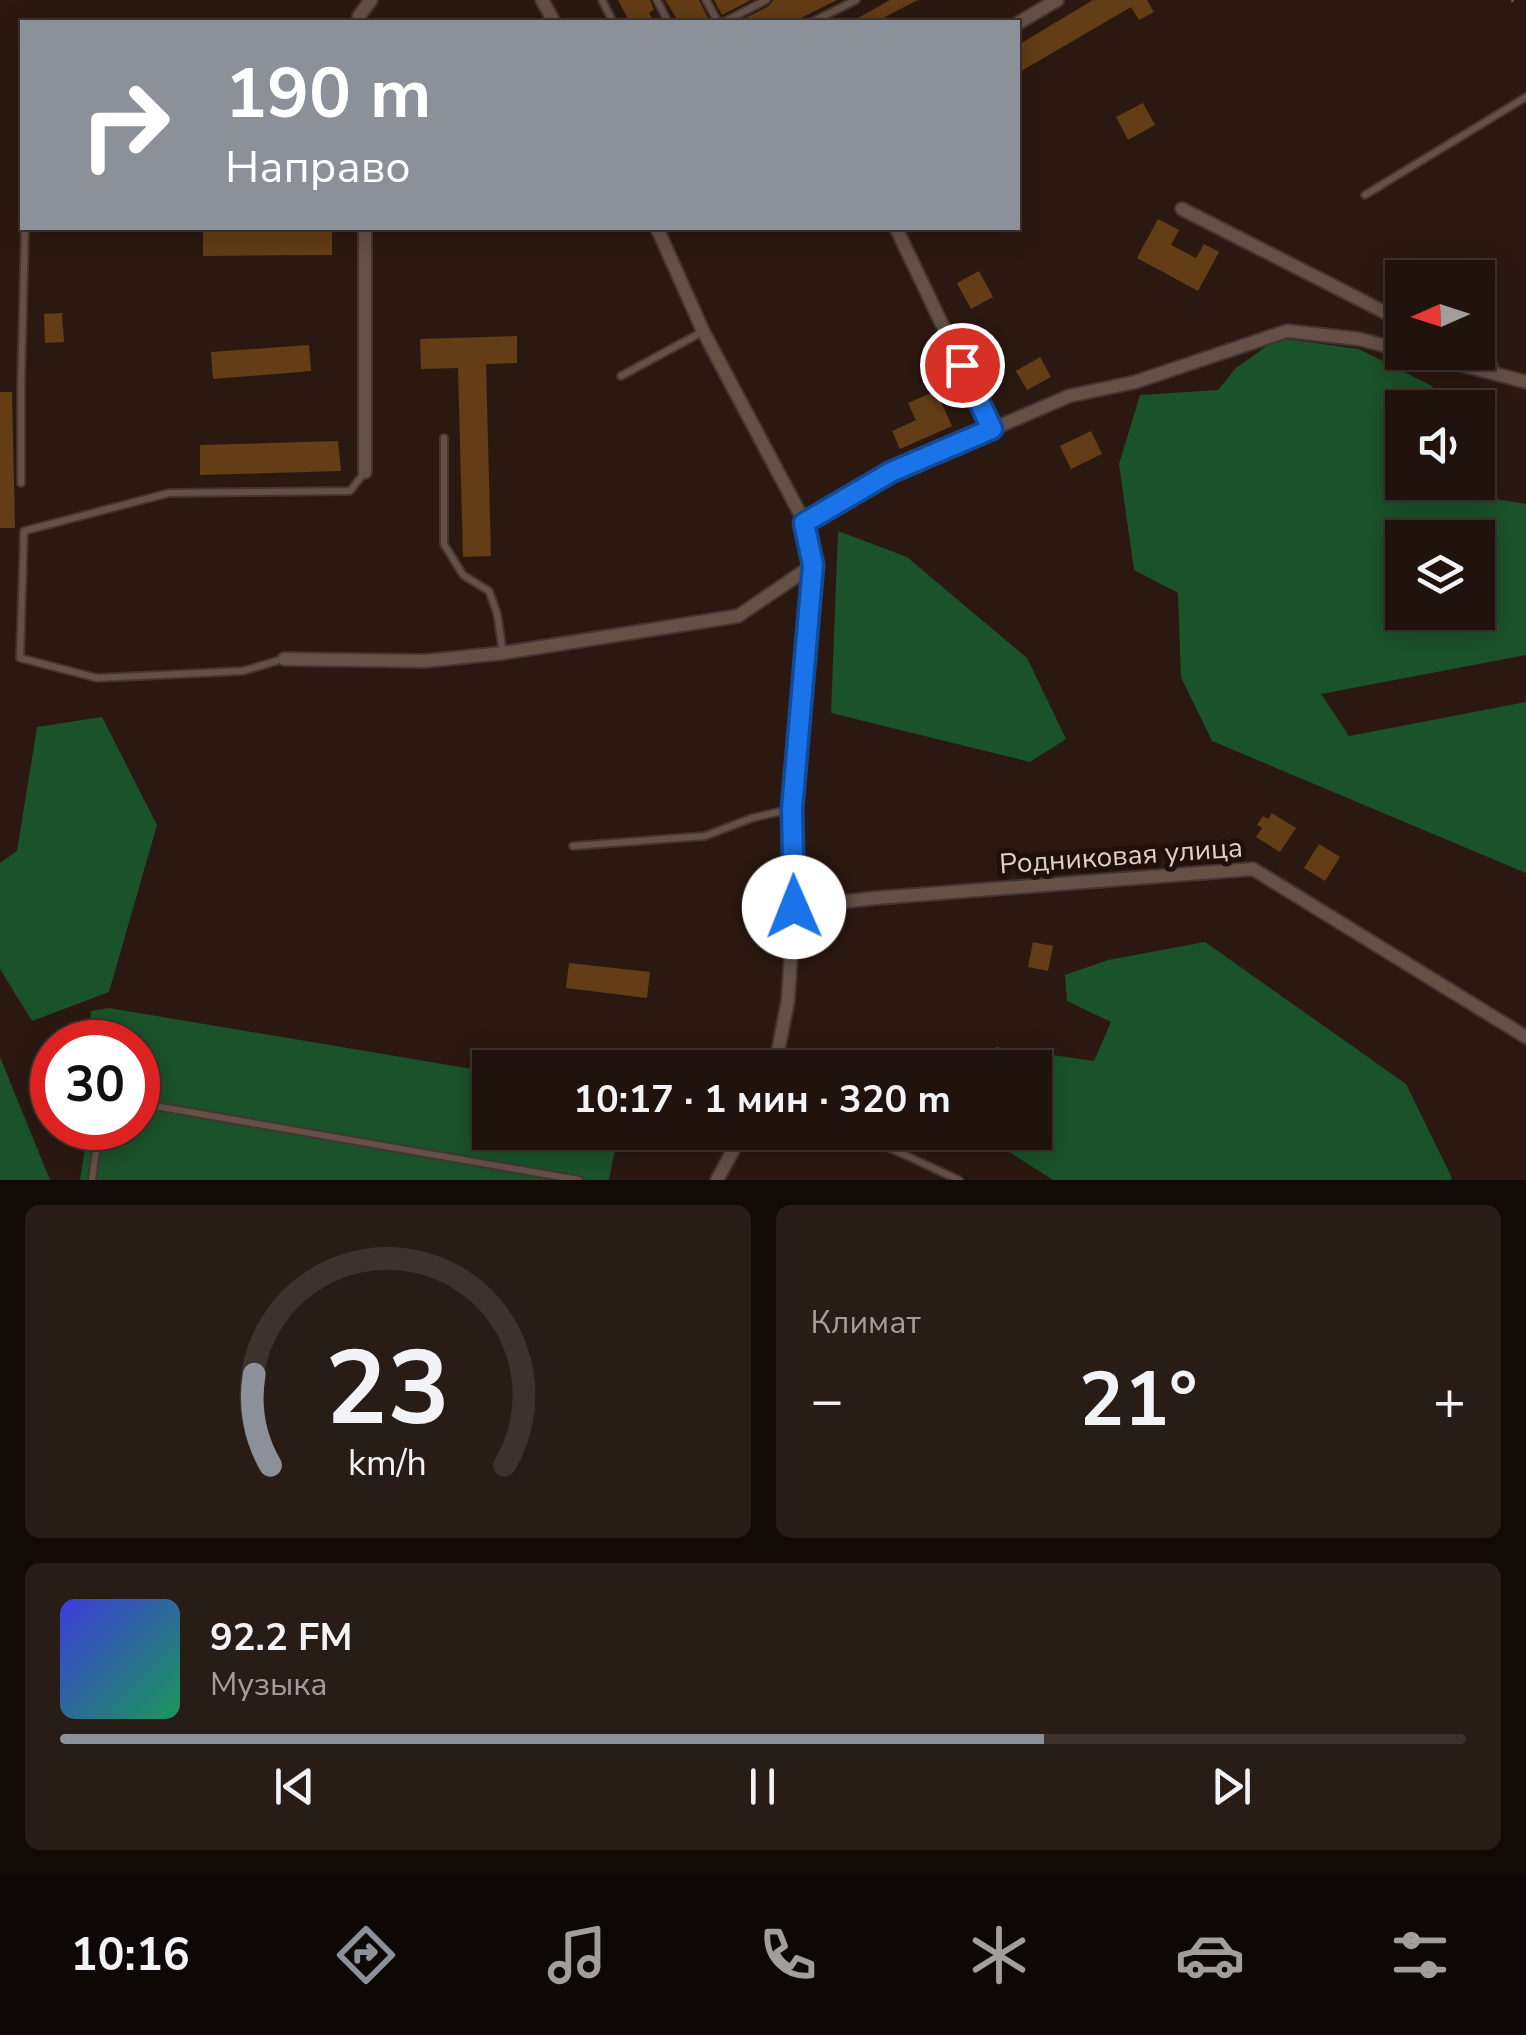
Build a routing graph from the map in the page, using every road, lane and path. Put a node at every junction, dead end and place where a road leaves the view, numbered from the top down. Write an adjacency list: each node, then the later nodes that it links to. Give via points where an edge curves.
1 (856, 0): 5 (lane)
2 (1057, 0): 6 (street)
3 (763, 1): 4 (lane)
4 (725, 20)
5 (816, 20)
6 (1020, 22)
7 (1526, 97): 8 (lane)
8 (1365, 195)
9 (1182, 209): 14 (street)
10 (25, 230): 24 (lane)
11 (365, 230): 23 (street)
12 (662, 230): 15 (street)
13 (897, 230): 21 (street)
14 (1385, 313)
15 (703, 332): 19 (lane); 25 (street)
16 (1385, 345): 21 (street, via 1287,330 1136,382 1069,396)
17 (1495, 368): 20 (street)
18 (1482, 370): 20 (street)
19 (621, 376)
20 (1520, 380)
21 (992, 429): 25 (street, via 891,472)
22 (444, 438): 27 (lane, via 444,544 464,574 489,592)
23 (365, 472): 28 (lane, via 350,491 169,493 24,532 20,658 97,678 243,671)
24 (22, 483)
25 (804, 523): 26 (street)
26 (813, 565): 27 (street, via 738,616); 29 (street)
27 (503, 653): 28 (street, via 425,662)
28 (284, 659)
29 (792, 809): 30 (lane, via 705,836); 31 (street)
30 (573, 846)
31 (794, 907): 32 (street, Родниковая улица, via 1253,869); 33 (street)
32 (1526, 1037)
33 (778, 1050)
34 (160, 1108): 39 (lane)
35 (96, 1150): 38 (lane)
36 (733, 1150): 40 (street)
37 (893, 1150): 41 (lane)
38 (92, 1180)
39 (578, 1180)
40 (717, 1180)
41 (959, 1180)

